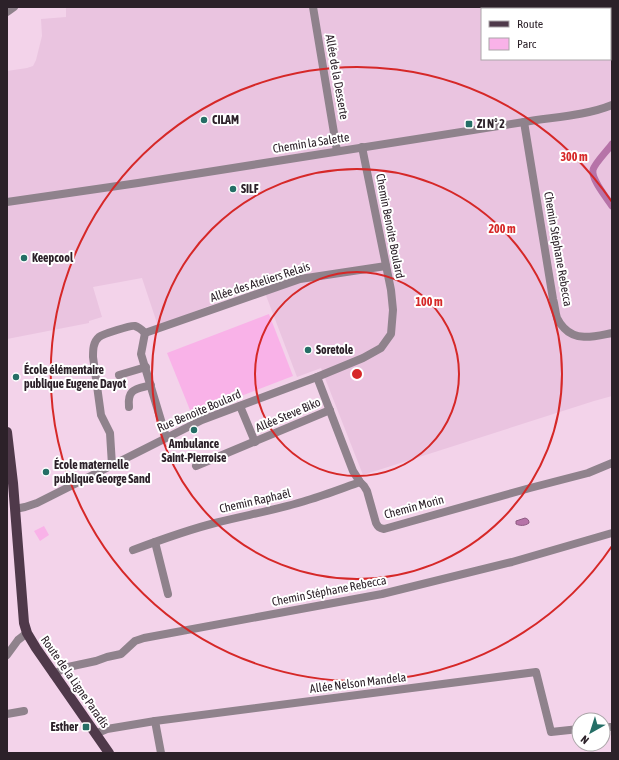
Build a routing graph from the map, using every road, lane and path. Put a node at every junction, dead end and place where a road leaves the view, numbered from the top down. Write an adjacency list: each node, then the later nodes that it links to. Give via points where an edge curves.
1 (14, 7): 3 (street)
2 (313, 7): 7 (street, Allée de la Desserte)
3 (7, 12)
4 (612, 105): 5 (street, Chemin la Salette, via 584,113)
5 (524, 122): 6 (street, Chemin la Salette); 11 (street, Chemin Stéphane Rebecca, via 558,319 567,331 578,337)
6 (362, 147): 7 (street, Chemin la Salette); 9 (street, Chemin Benoite Boulard)
7 (337, 151): 8 (street, Chemin la Salette)
8 (9, 203)
9 (386, 266): 10 (street, Allée des Ateliers Relais, via 300,279); 12 (street, Chemin Benoite Boulard, via 393,310)
10 (145, 333): 13 (street, via 141,354); 25 (street, via 134,326 105,334 99,337 93,348 101,415 110,433)
11 (612, 333)
12 (391, 334): 15 (street, Rue Benoite Boulard, via 381,348)
13 (146, 367): 14 (street); 16 (street)
14 (119, 375)
15 (317, 377): 17 (street, Rue Benoite Boulard); 19 (street, Chemin Morin)
16 (151, 385): 18 (street, via 131,393 128,399); 21 (street)
17 (240, 406): 21 (street, Rue Benoite Boulard); 22 (street, Allée Steve Biko)
18 (129, 407)
19 (330, 410): 22 (street, Allée Steve Biko); 27 (street, Chemin Morin, via 353,471)
20 (7, 432): 23 (main road, Route de la Ligne Paradis)
21 (166, 437): 25 (street, Rue Benoite Boulard)
22 (255, 442): 26 (street, Allée Steve Biko)
23 (8, 459): 28 (main road, Route de la Ligne Paradis)
24 (612, 464): 27 (street, Chemin Morin, via 588,473 384,529 378,527 367,491)
25 (112, 465): 28 (street, Rue Benoite Boulard, via 37,504)
26 (196, 466)
27 (360, 482): 30 (street, Chemin Raphaël, via 286,507 213,523)
28 (15, 508): 33 (main road, Route de la Ligne Paradis, via 24,623)
29 (612, 533): 35 (street, Chemin Stéphane Rebecca, via 512,562 382,594 144,638 135,641 120,654 68,667)
30 (155, 542): 31 (street, Chemin Raphaël); 32 (street)
31 (133, 550)
32 (168, 594)
33 (27, 633): 34 (street); 35 (main road, Route de la Ligne Paradis)
34 (7, 655)
35 (53, 674): 40 (main road, Route de la Ligne Paradis)
36 (24, 712): 37 (street)
37 (7, 714)
38 (155, 721): 39 (street, Allée Nelson Mandela, via 536,672 551,732); 40 (street, Allée Nelson Mandela, via 106,729); 42 (street)
39 (571, 730)
40 (95, 734): 41 (main road, Route de la Ligne Paradis)
41 (109, 753)
42 (161, 753)

